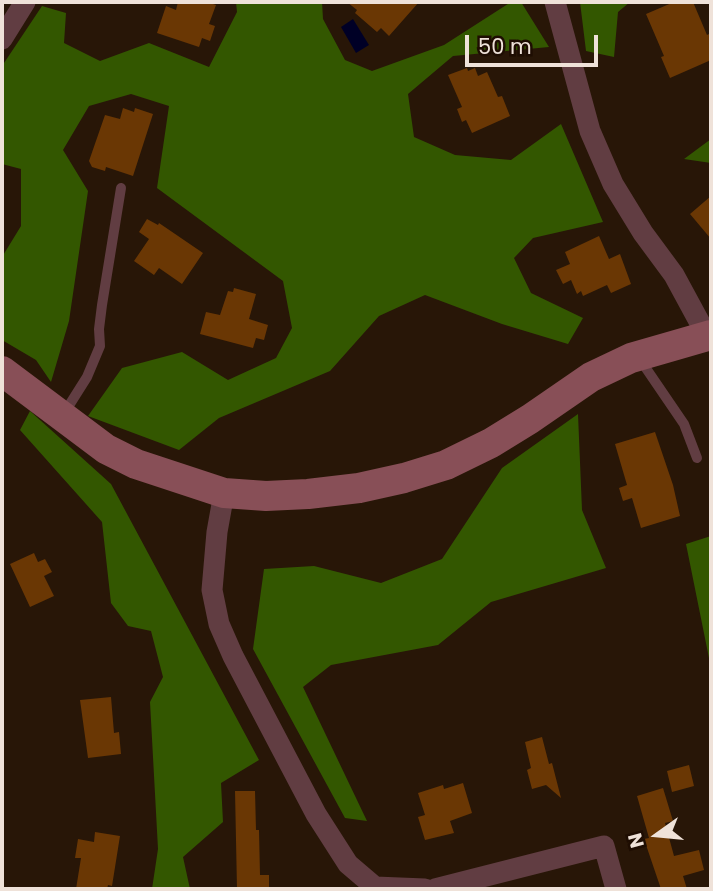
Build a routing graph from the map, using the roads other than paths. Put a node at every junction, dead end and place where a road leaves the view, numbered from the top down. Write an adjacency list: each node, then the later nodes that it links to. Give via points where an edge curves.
1 (25, 2): 3 (street)
2 (555, 2): 5 (street, via 590,131 613,184)
3 (2, 39)
4 (121, 188): 8 (lane, via 100,346 87,377)
5 (709, 336): 6 (main road)
6 (638, 356): 9 (lane, via 684,425); 10 (main road, via 591,377 491,443 404,478 308,495)
7 (2, 371): 8 (main road)
8 (61, 417): 10 (main road, via 136,464)
9 (697, 458)
10 (224, 493): 11 (street, via 212,590 219,624 316,814 348,864)
11 (375, 888): 12 (street)
12 (425, 889)
13 (435, 889): 14 (street, via 604,846)
14 (616, 889)

